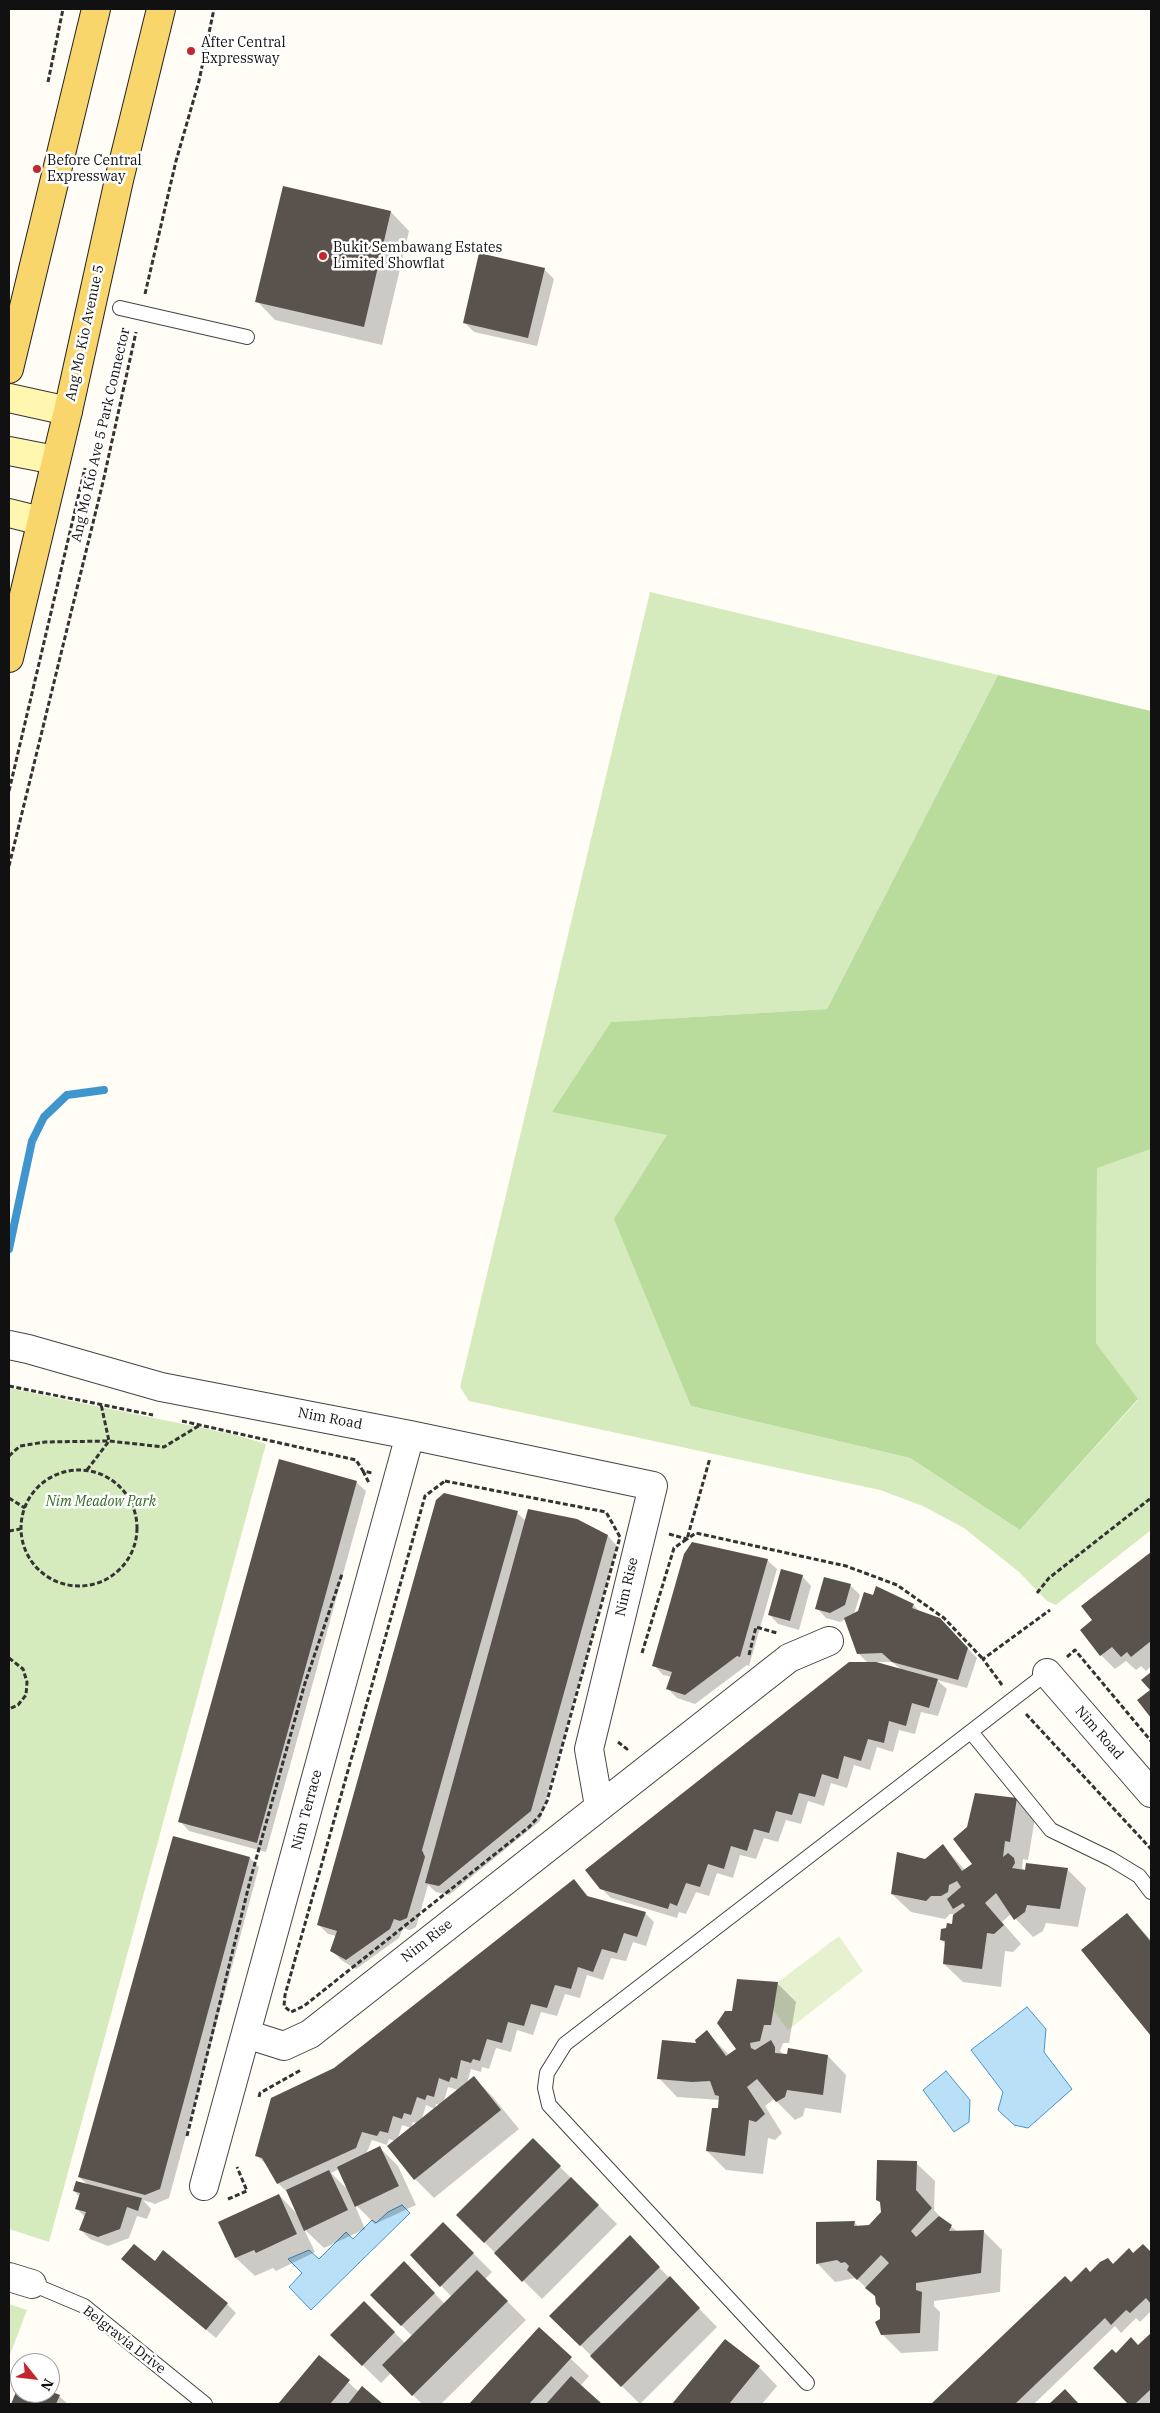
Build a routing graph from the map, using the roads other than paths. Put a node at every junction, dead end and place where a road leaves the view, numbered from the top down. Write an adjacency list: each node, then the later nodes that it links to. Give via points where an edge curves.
1 (96, 9): 5 (main road)
2 (161, 9): 8 (main road, Ang Mo Kio Avenue 5, via 118,180)
3 (120, 308): 4 (lane)
4 (247, 337)
5 (12, 339): 6 (main road)
6 (9, 368)
7 (9, 398): 8 (street)
8 (68, 411): 10 (main road, Ang Mo Kio Avenue 5)
9 (9, 451): 10 (street)
10 (55, 460): 12 (main road, Ang Mo Kio Avenue 5)
11 (9, 513): 12 (street)
12 (41, 521): 13 (main road, Ang Mo Kio Avenue 5)
13 (9, 658)
14 (9, 1345): 15 (street, Nim Road, via 161,1387)
15 (410, 1435): 16 (street, Nim Road); 23 (street, Nim Terrace)
16 (653, 1486): 21 (street, Nim Rise, via 588,1749)
17 (829, 1641): 21 (street, Nim Rise, via 789,1658)
18 (1047, 1673): 19 (lane); 20 (street, Nim Road)
19 (970, 1732): 22 (lane, via 1051,1830 1118,1863 1138,1876); 26 (lane, via 565,2044 546,2073 549,2105)
20 (1151, 1793)
21 (599, 1806): 23 (street, Nim Rise, via 310,2034 284,2046)
22 (1151, 1892)
23 (246, 2034): 24 (street, Nim Terrace)
24 (212, 2194)
25 (21, 2281): 27 (lane, Belgravia Drive, via 84,2306)
26 (807, 2382)
27 (205, 2404)

